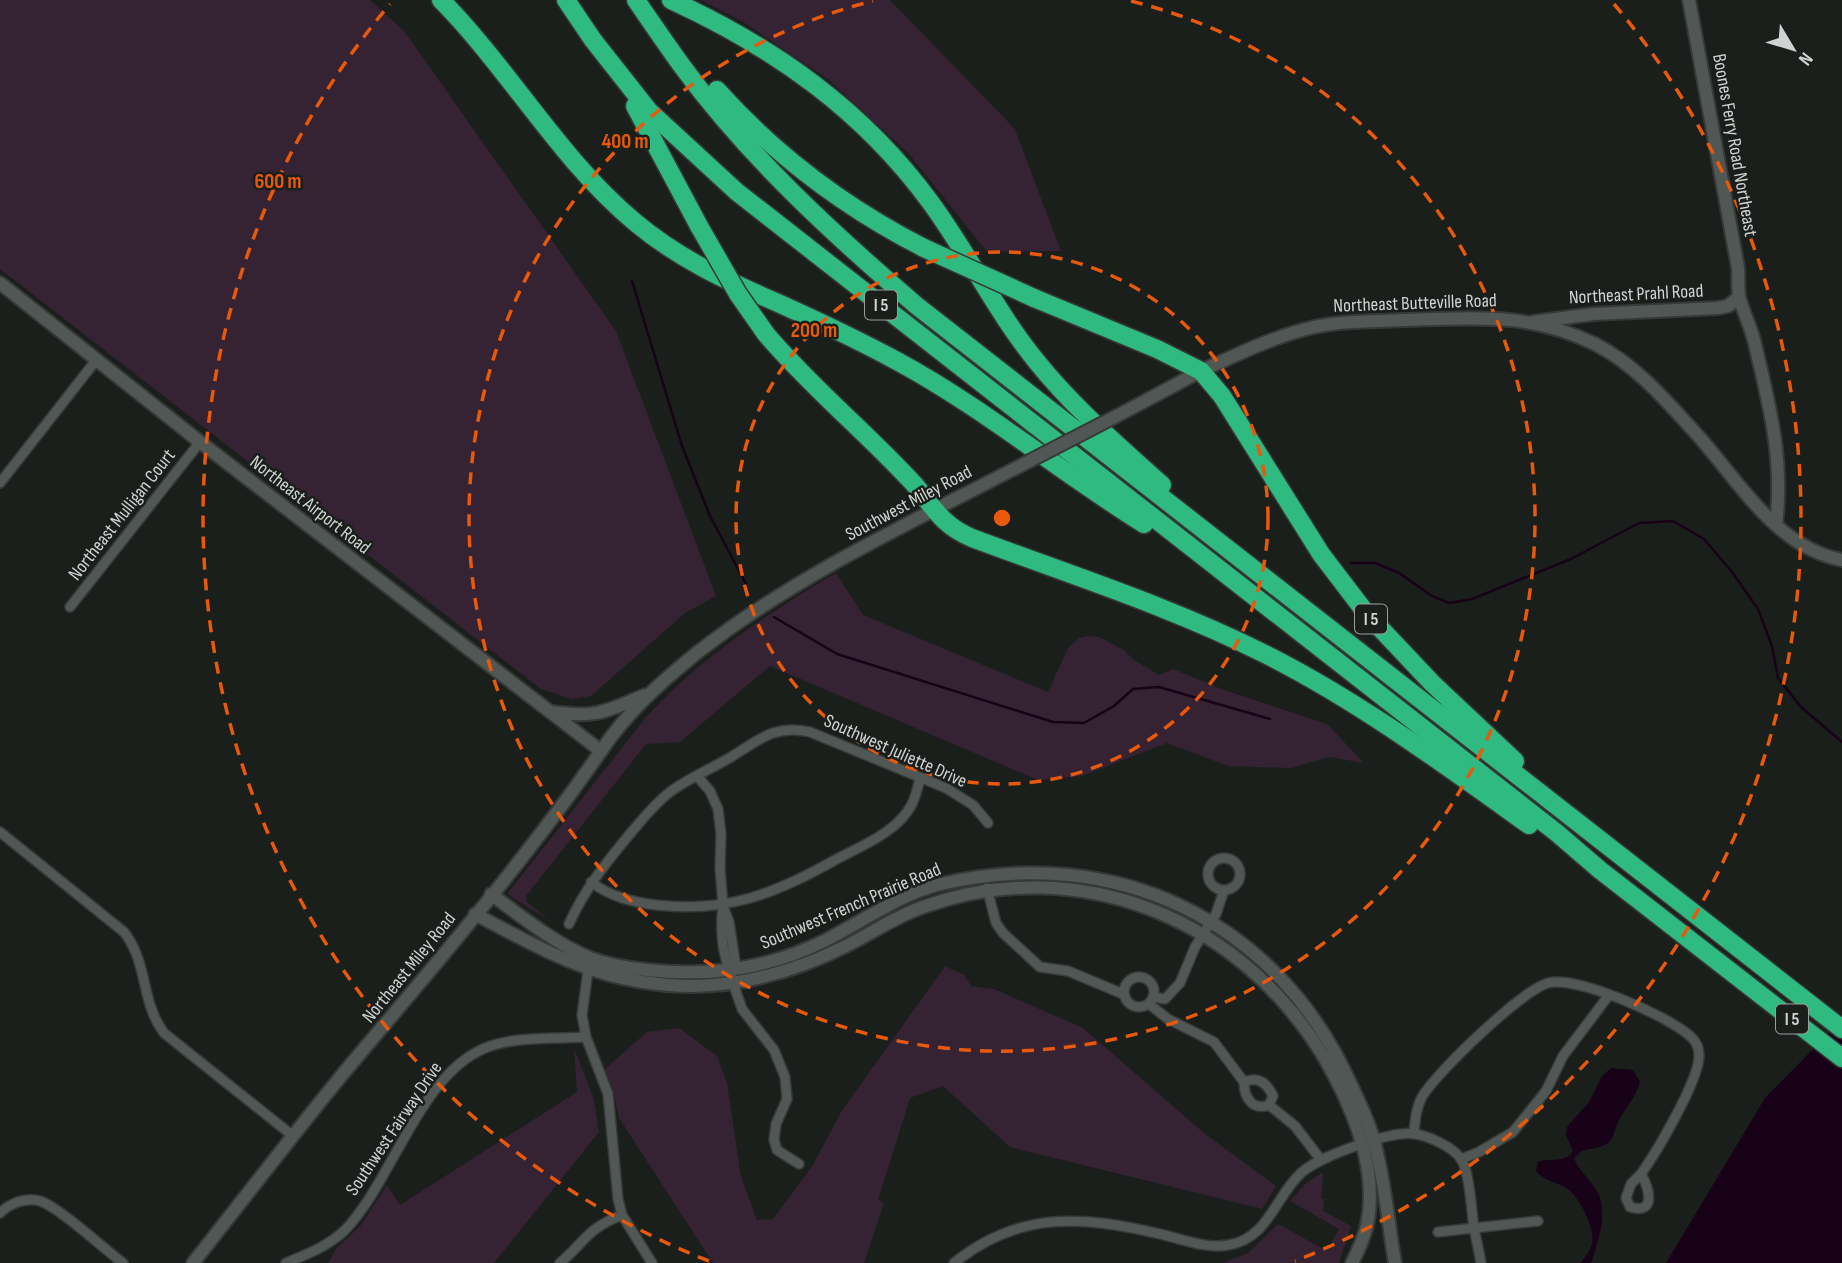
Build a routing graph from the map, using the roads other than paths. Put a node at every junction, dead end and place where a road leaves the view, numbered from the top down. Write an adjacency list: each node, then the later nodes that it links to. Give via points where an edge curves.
1 (442, 0): 19 (highway, I 5, via 584,174 652,236 702,268 931,380)
2 (566, 0): 7 (highway, I 5)
3 (636, 0): 6 (highway, I 5)
4 (671, 0): 17 (highway, I 5, via 782,59 862,125 930,202 1038,363)
5 (1689, 0): 9 (street, Boones Ferry Road Northeast, via 1738,268)
6 (664, 40): 12 (highway, I 5, bridge, via 797,167 860,212 924,248); 17 (highway, I 5, via 762,160 867,263)
7 (613, 66): 15 (highway, I 5, bridge, via 699,226 766,334 914,484); 19 (highway, I 5, via 649,111 737,192)
8 (0, 283): 11 (street, Northeast Airport Road)
9 (1739, 297): 10 (street, Northeast Prahl Road, via 1718,308); 16 (street, Boones Ferry Road Northeast, via 1775,429)
10 (1532, 322): 12 (street, Northeast Butteville Road, via 1497,317 1330,324 1268,341); 16 (street, Northeast Butteville Road, via 1596,345 1638,373)
11 (97, 359): 13 (street, Northeast Airport Road); 14 (street)
12 (1201, 371): 15 (street, Southwest Miley Road, bridge); 27 (highway, I 5, via 1222,396 1321,554 1366,613 1432,683)
13 (200, 442): 20 (street, Northeast Mulligan Court); 22 (street, Northeast Airport Road)
14 (0, 483)
15 (934, 511): 21 (street, Southwest Miley Road, via 764,604); 29 (highway, I 5, via 949,526 972,538 1174,613 1304,674)
16 (1776, 525): 18 (street, Northeast Butteville Road, via 1808,550)
17 (1216, 540): 27 (highway, I 5)
18 (1842, 560)
19 (1229, 577): 29 (highway, I 5)
20 (70, 607)
21 (649, 694): 22 (street, via 606,712); 23 (street, Northeast Miley Road)
22 (549, 712): 23 (street, Northeast Airport Road)
23 (601, 751): 34 (street, Northeast Miley Road)
24 (697, 776): 25 (street, Southwest Juliette Drive, via 760,737 792,729 810,732); 31 (street, Southwest Juliette Drive, via 652,808); 35 (street, via 718,810)
25 (920, 778): 26 (street, Southwest Juliette Drive, via 964,798); 35 (street, via 902,819 883,833 779,890)
26 (988, 823)
27 (1586, 829): 44 (highway, I 5)
28 (0, 832): 50 (street, via 124,932 136,949 150,1010 164,1033)
29 (1600, 870): 46 (highway, I 5)
30 (985, 876): 33 (street); 38 (street, Southwest French Prairie Road, via 1039,872 1104,879 1152,893); 40 (street, Southwest French Prairie Road, via 936,886 794,954)
31 (591, 882): 35 (street, via 613,896 641,903); 37 (street, Southwest Juliette Drive)
32 (1224, 890): 38 (street)
33 (988, 891): 38 (street, Southwest French Prairie Road, via 1072,890); 40 (street, Southwest French Prairie Road, via 924,906 811,963 779,974); 41 (street, via 996,923 1040,967 1068,971)
34 (491, 894): 36 (street, Northeast Miley Road); 39 (street, Southwest French Prairie Road)
35 (723, 906): 40 (street, via 726,962)
36 (475, 914): 39 (street, Southwest French Prairie Road, via 550,954); 50 (street, Northeast Miley Road)
37 (569, 924)
38 (1208, 929): 43 (street, via 1176,989 1165,999); 51 (street, Southwest French Prairie Road, via 1251,950 1303,1003 1341,1062)
39 (589, 963): 40 (street, Southwest French Prairie Road, via 628,980 655,984); 45 (street, via 582,1006)
40 (732, 977): 54 (street, via 747,1018 779,1059 787,1099 774,1140 777,1150)
41 (1123, 994): 43 (street, via 1137,1008); 43 (street, via 1130,980 1142,977 1153,985)
42 (1609, 995): 49 (street, via 1564,981 1532,991 1485,1030 1427,1091); 52 (street, via 1513,1132); 55 (street, via 1689,1035 1699,1052 1691,1083)
43 (1151, 1001): 47 (street, via 1168,1019 1214,1042)
44 (1842, 1028)
45 (586, 1037): 57 (street, via 608,1094); 63 (street, Southwest Fairway Drive, via 503,1043 460,1062 439,1084 349,1226 317,1250)
46 (1842, 1058)
47 (1244, 1082): 48 (street, via 1247,1099 1255,1106); 48 (street, via 1260,1080 1269,1086 1273,1096)
48 (1269, 1105): 53 (street, via 1295,1126)
49 (1413, 1133): 51 (street); 52 (street, via 1440,1143)
50 (293, 1136): 62 (street, Northeast Miley Road)
51 (1368, 1142): 53 (street); 67 (street, Southwest French Prairie Road, via 1370,1205 1365,1233); 68 (street, Southwest French Prairie Road)
52 (1461, 1159): 59 (street)
53 (1321, 1160): 66 (street, via 1290,1185 1260,1230 1231,1245 1202,1244 1105,1223 1059,1220 1011,1230)
54 (799, 1164)
55 (1641, 1174)
56 (0, 1213): 61 (street, via 20,1201 39,1201)
57 (622, 1216): 64 (street, via 596,1227); 65 (street)
58 (1538, 1221): 59 (street)
59 (1474, 1230): 60 (street); 69 (street)
60 (1438, 1232)
61 (123, 1263)
62 (194, 1263)
63 (286, 1263)
64 (560, 1263)
65 (652, 1263)
66 (954, 1263)
67 (1352, 1263)
68 (1395, 1263)
69 (1481, 1263)

